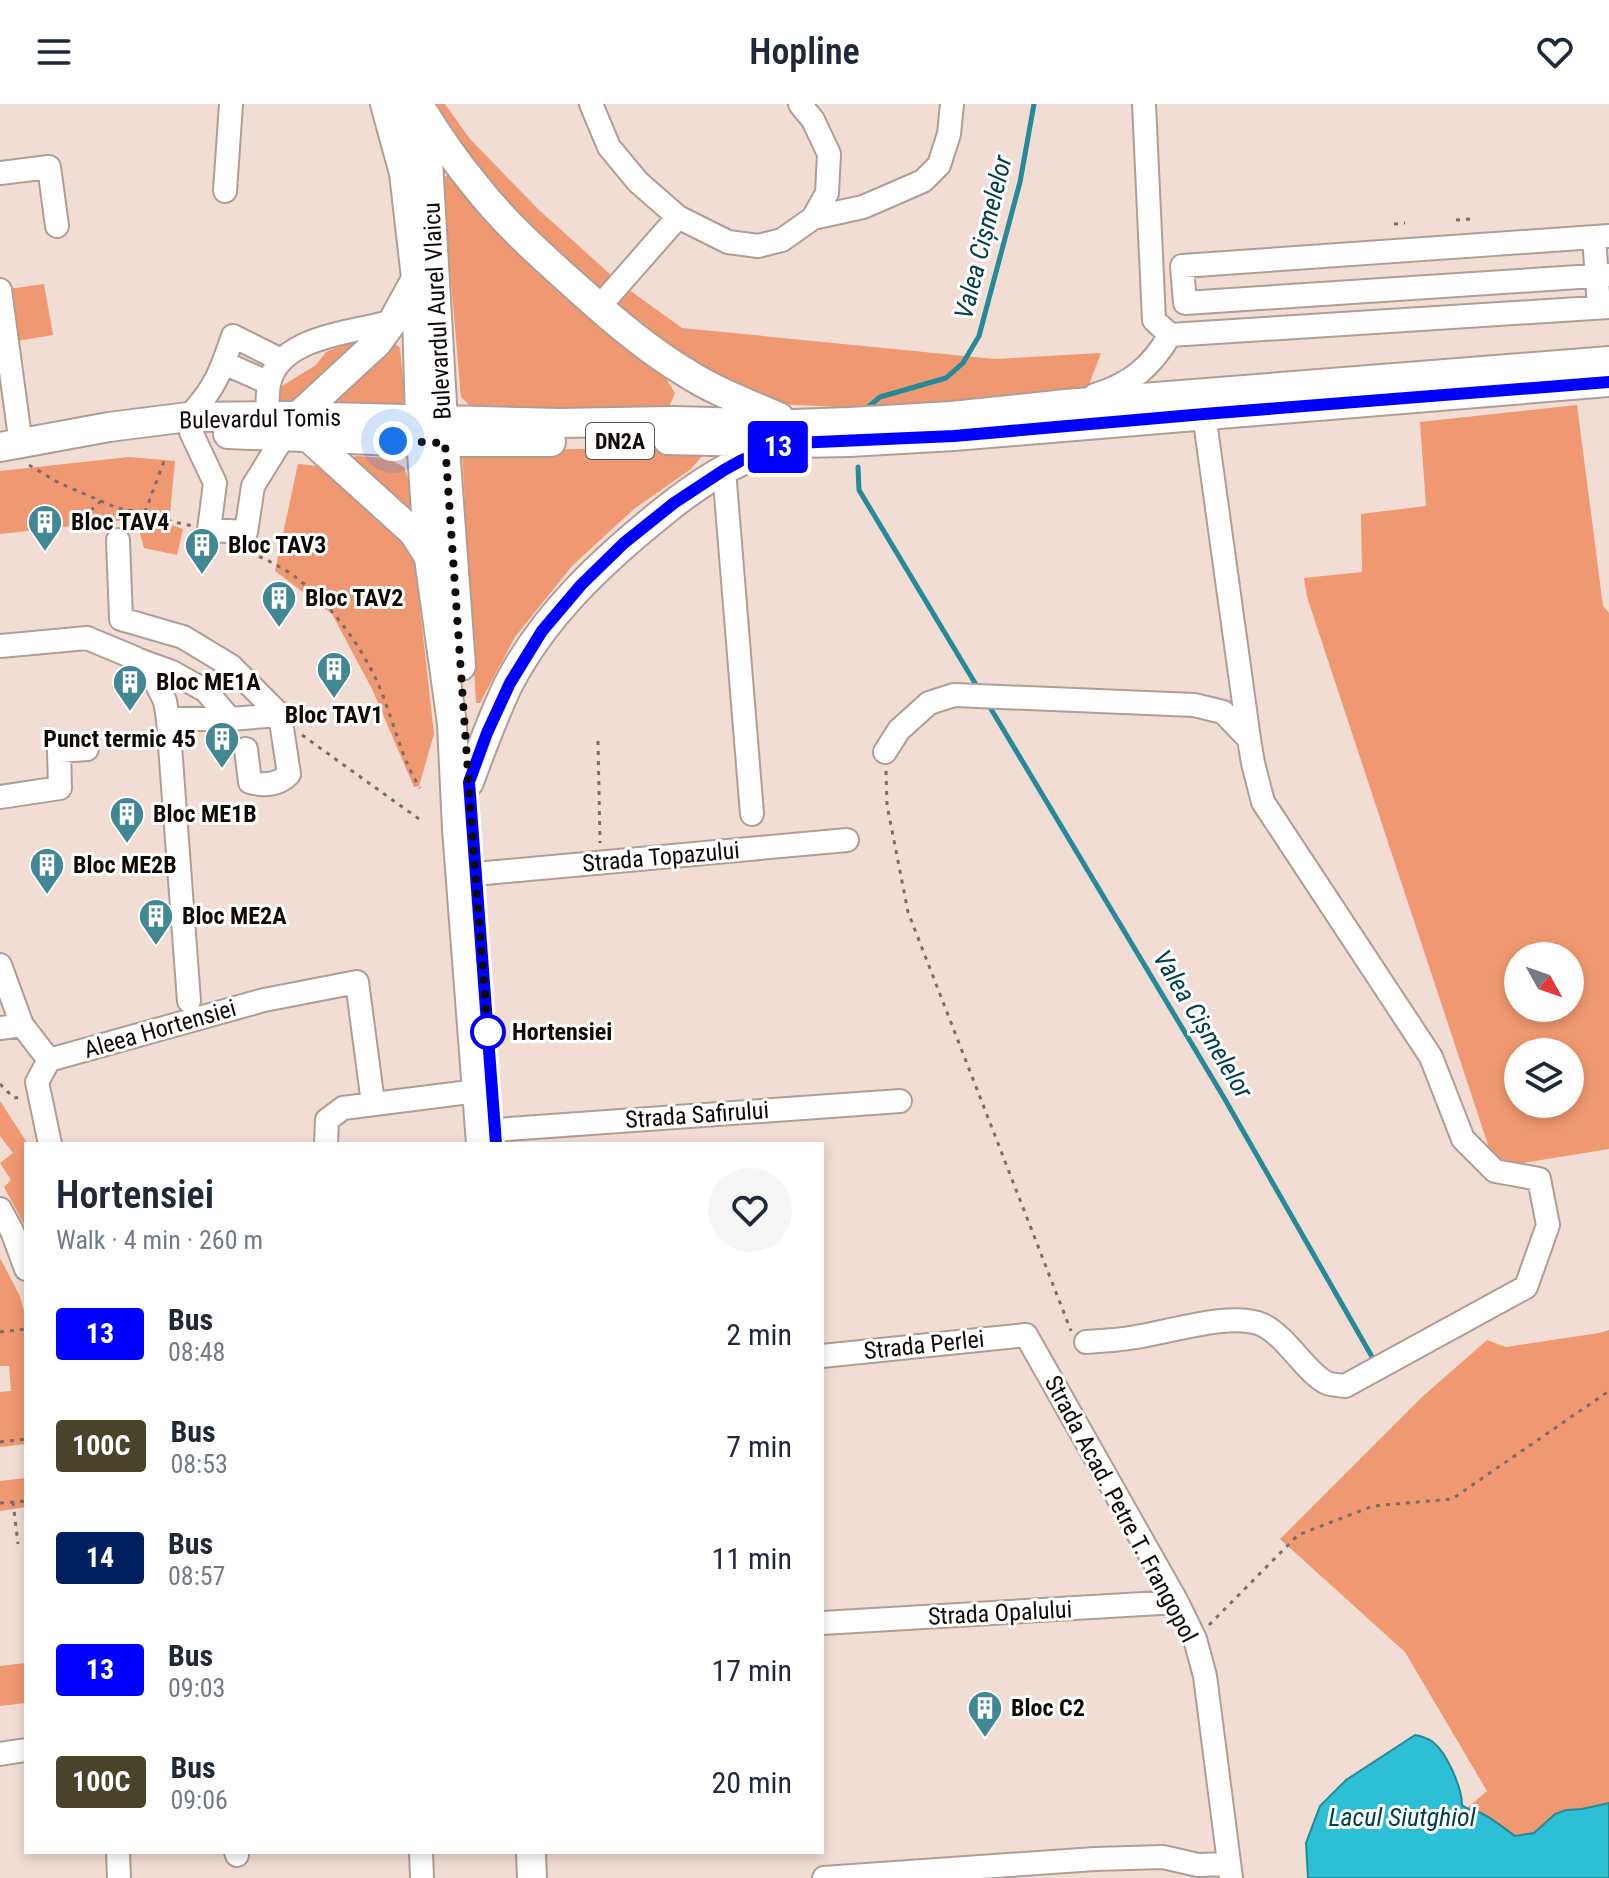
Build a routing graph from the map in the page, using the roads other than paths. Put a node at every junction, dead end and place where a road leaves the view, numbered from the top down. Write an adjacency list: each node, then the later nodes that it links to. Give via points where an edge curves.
1 (231, 104): 10 (street)
2 (385, 104): 17 (main road, Bulevardul Aurel Vlaicu, via 404,173)
3 (407, 104): 32 (main road, Bulevardul Aurel Vlaicu, via 428,161)
4 (419, 104): 20 (main road, via 476,188)
5 (591, 104): 11 (street, via 609,147)
6 (800, 104): 12 (street, via 829,154 827,193)
7 (952, 104): 12 (street, via 939,165 923,181 863,207)
8 (1144, 104): 24 (street, via 1154,320)
9 (0, 173): 13 (street, via 49,167)
10 (225, 191)
11 (678, 217): 12 (street, via 728,242 758,246 782,240); 20 (street)
12 (813, 218)
13 (57, 226)
14 (1601, 237): 15 (street); 16 (street)
15 (1321, 256): 19 (street); 19 (street, via 1182,266 1185,303)
16 (1603, 275): 19 (street); 21 (street)
17 (416, 278): 22 (main road); 32 (main road, Bulevardul Aurel Vlaicu)
18 (0, 290): 34 (street)
19 (1323, 294): 23 (street)
20 (599, 307): 33 (main road, via 687,374)
21 (1604, 307): 23 (street)
22 (393, 321): 26 (street, via 311,340); 31 (main road, via 377,343)
23 (1326, 325): 24 (street)
24 (1170, 335): 28 (street, via 1127,383)
25 (1609, 361): 28 (main road, Bulevardul Tomis / DN2A)
26 (275, 371): 30 (street, via 226,356); 31 (street)
27 (1609, 382): 29 (main road, Bulevardul Tomis / DN2A)
28 (1066, 404): 33 (main road, Bulevardul Tomis / DN2A, via 850,422)
29 (1204, 414): 33 (main road, Bulevardul Tomis / DN2A, via 954,436); 45 (street)
30 (190, 425): 31 (main road, Bulevardul Tomis / DN2A); 34 (main road, Bulevardul Tomis / DN2A, via 109,427); 37 (street)
31 (289, 426): 32 (main road, Bulevardul Tomis / DN2A); 36 (street); 39 (main road, via 413,532)
32 (433, 432): 33 (main road, Bulevardul Tomis / DN2A, via 671,440); 39 (main road, Bulevardul Aurel Vlaicu); 50 (main road, Bulevardul Aurel Vlaicu)
33 (794, 433): 35 (main road)
34 (14, 452)
35 (724, 470): 50 (main road, via 624,543 542,631 510,683); 52 (street)
36 (251, 501): 37 (street); 37 (street)
37 (209, 505)
38 (118, 540): 42 (street, via 121,619 183,637 231,666)
39 (429, 558): 59 (main road, Bulevardul Aurel Vlaicu, via 452,724)
40 (0, 646): 41 (street, via 87,638)
41 (135, 658): 43 (street, via 206,691); 44 (street, via 156,683)
42 (280, 717): 43 (street); 46 (street)
43 (236, 718): 44 (street); 48 (street)
44 (168, 719): 56 (street)
45 (1249, 739): 49 (street, via 1223,712 1194,705 954,695 929,703 899,730); 68 (street, via 1263,802 1431,1057 1463,1139 1495,1171 1539,1179 1548,1225 1526,1287 1345,1386 1325,1382 1288,1344 1244,1319)
46 (285, 744): 48 (street); 48 (street, via 289,774 261,785 250,782)
47 (87, 749): 51 (street, via 59,751 60,788)
48 (246, 749)
49 (885, 752)
50 (469, 782): 54 (main road, Bulevardul Aurel Vlaicu)
51 (0, 797)
52 (752, 814)
53 (847, 840): 54 (street, Strada Topazului)
54 (475, 874): 62 (main road, Bulevardul Aurel Vlaicu)
55 (0, 965): 57 (street)
56 (189, 1001)
57 (11, 1026): 58 (street)
58 (49, 1060): 61 (street, Aleea Hortensiei, via 264,1000 357,982); 63 (street, via 37,1082)
59 (477, 1091): 61 (street); 62 (main road, Bulevardul Aurel Vlaicu)
60 (900, 1101): 62 (street, Strada Safirului)
61 (373, 1103): 64 (street, via 343,1108 327,1120)
62 (490, 1139)
63 (50, 1142)
64 (326, 1142)
65 (0, 1209): 66 (street)
66 (24, 1264)
67 (1026, 1335): 69 (street, Strada Perlei); 70 (street, Strada Acad. Petre T. Frangopol)
68 (1086, 1342)
69 (824, 1356)
70 (1177, 1602): 71 (street, Strada Opalului); 78 (street, Strada Acad. Petre T. Frangopol, via 1205,1676)
71 (824, 1623)
72 (24, 1750): 73 (street)
73 (0, 1754)
74 (118, 1854): 79 (street)
75 (421, 1854): 80 (street)
76 (531, 1854): 81 (main road)
77 (538, 1854): 82 (main road)
78 (1230, 1871): 83 (street, via 1163,1857)
79 (119, 1878)
80 (422, 1878)
81 (532, 1878)
82 (540, 1878)
83 (824, 1878)

